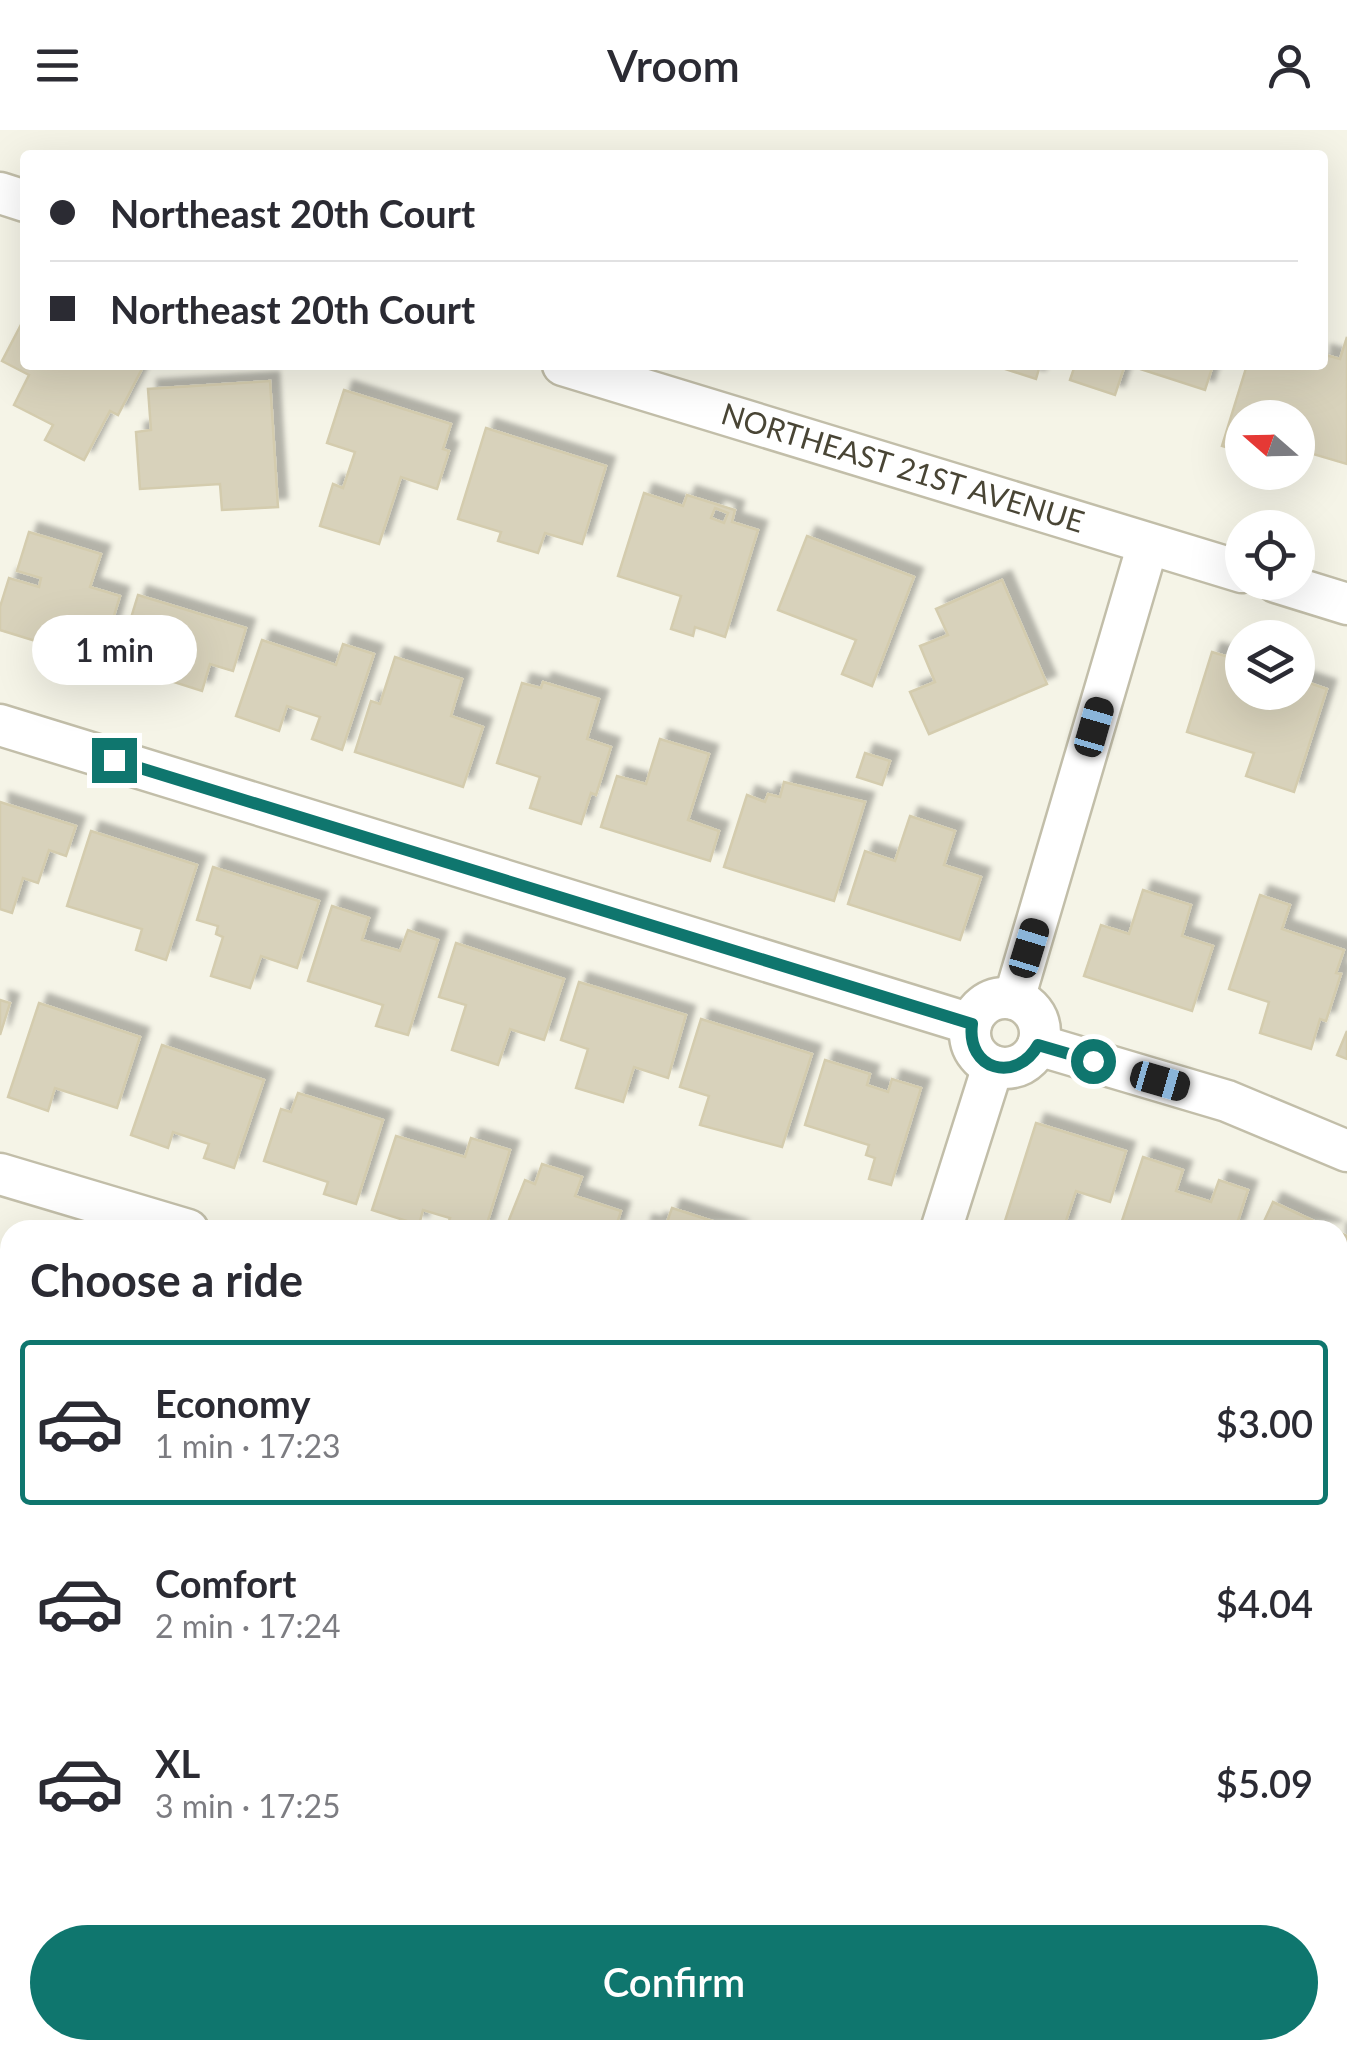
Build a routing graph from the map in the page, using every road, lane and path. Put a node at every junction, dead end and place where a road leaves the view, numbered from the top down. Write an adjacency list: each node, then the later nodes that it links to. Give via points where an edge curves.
1 (579, 370): 2 (street, NORTHEAST 21ST AVENUE)
2 (1148, 544): 3 (street, NORTHEAST 21ST AVENUE); 7 (street)
3 (1225, 567)
4 (1315, 594): 5 (street)
5 (1347, 604)
6 (0, 726): 8 (street)
7 (1014, 999): 8 (street, via 983,1006); 9 (street, via 1033,1012)
8 (972, 1024): 10 (street, via 972,1044)
9 (1038, 1045): 10 (street, via 1025,1062); 11 (street, via 1226,1101)
10 (993, 1066): 14 (street)
11 (1347, 1150)
12 (0, 1174): 13 (street)
13 (154, 1220)
14 (944, 1220)

